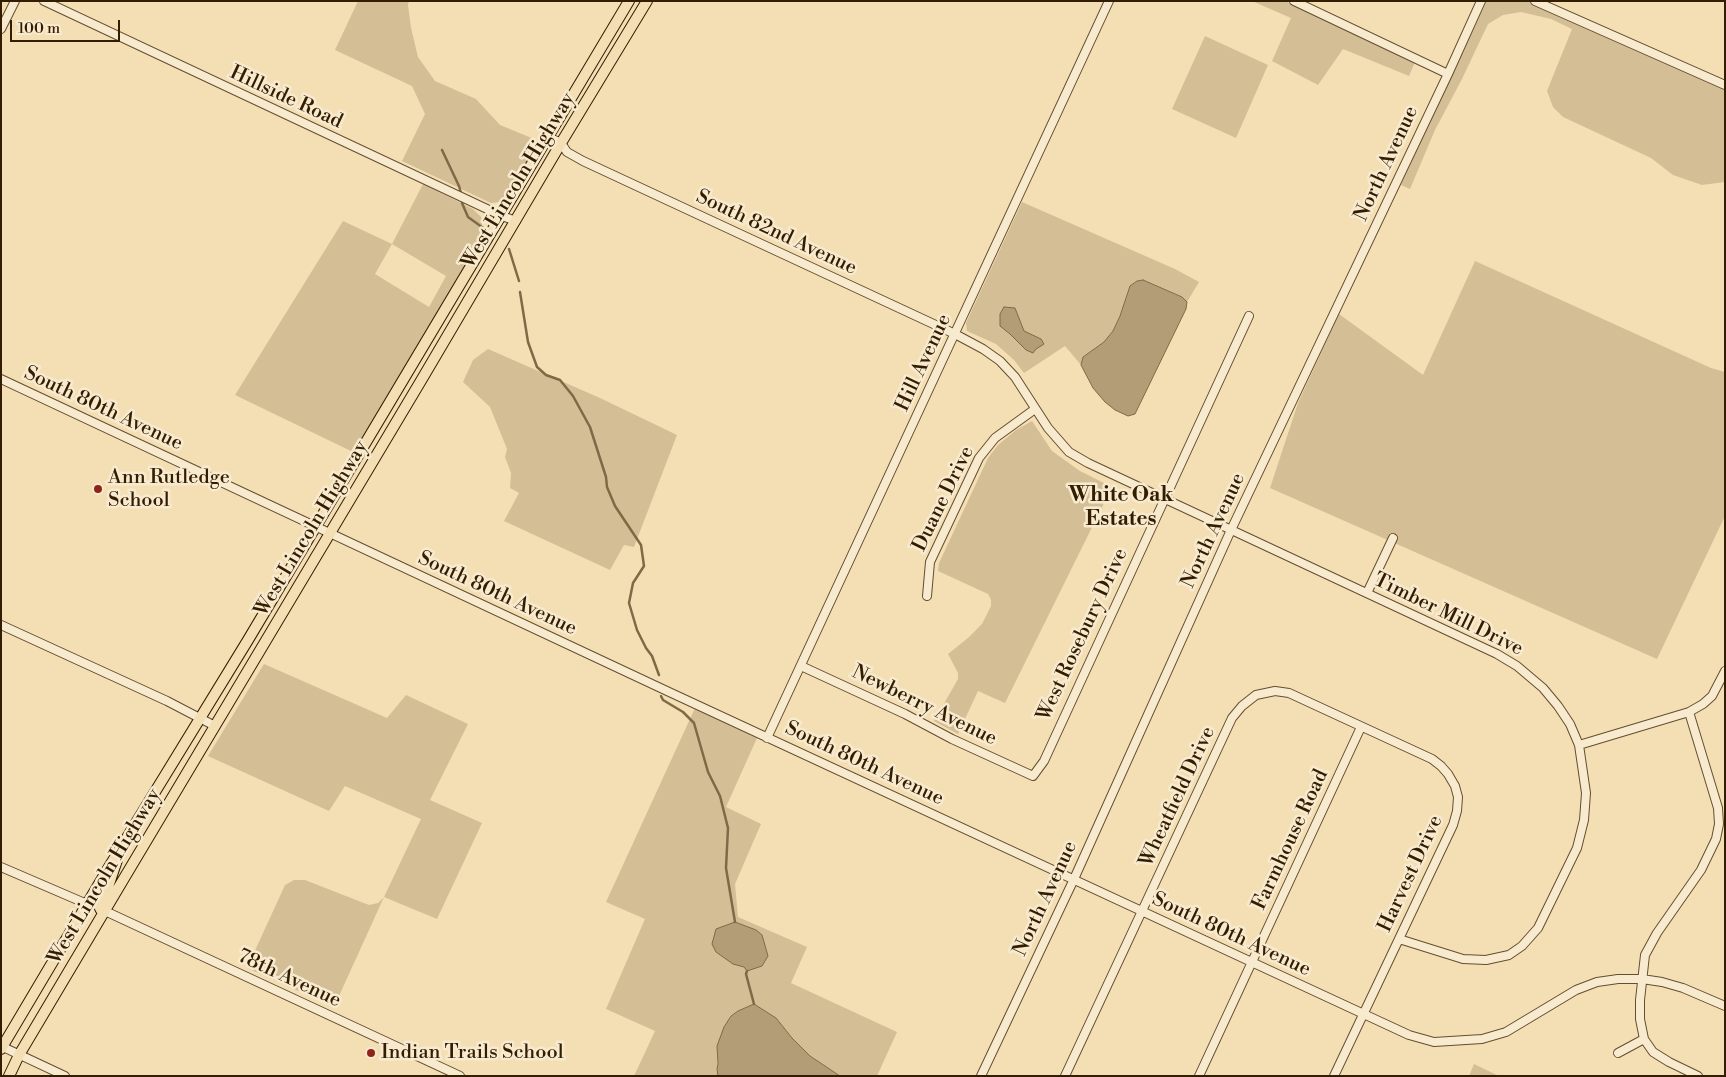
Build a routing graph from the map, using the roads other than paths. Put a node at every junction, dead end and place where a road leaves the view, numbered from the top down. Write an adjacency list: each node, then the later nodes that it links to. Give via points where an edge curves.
1 (15, 1): 9 (street)
2 (44, 1): 14 (street, Hillside Road)
3 (629, 1): 12 (main road, West Lincoln Highway)
4 (647, 1): 13 (main road, West Lincoln Highway)
5 (1109, 1): 17 (street, Hill Avenue)
6 (1294, 1): 10 (street)
7 (1481, 1): 10 (street, North Avenue)
8 (1535, 1): 11 (street)
9 (1, 29)
10 (1448, 74): 22 (street, North Avenue)
11 (1725, 85)
12 (548, 137): 13 (street, South 82nd Avenue); 14 (main road, West Lincoln Highway)
13 (561, 143): 15 (main road, West Lincoln Highway); 17 (street, South 82nd Avenue, via 567,152 583,161)
14 (502, 216): 15 (street, Hillside Road); 21 (main road, West Lincoln Highway)
15 (516, 221): 23 (main road, West Lincoln Highway)
16 (1249, 316): 20 (street, West Rosebury Drive)
17 (955, 334): 19 (street, South 82nd Avenue, via 1000,361 1015,377); 28 (street, Hill Avenue)
18 (1, 379): 21 (street, South 80th Avenue)
19 (1035, 409): 20 (street, Timber Mill Drive, via 1069,452 1088,464); 26 (street, Duane Drive, via 995,438 979,458 930,562)
20 (1164, 498): 22 (street, Timber Mill Drive); 36 (street, West Rosebury Drive, via 1044,761)
21 (316, 527): 23 (street, South 80th Avenue); 31 (main road, West Lincoln Highway)
22 (1231, 530): 25 (street, Timber Mill Drive); 39 (street, North Avenue)
23 (330, 533): 32 (main road, West Lincoln Highway); 34 (street, South 80th Avenue)
24 (1393, 538): 25 (street)
25 (1368, 593): 35 (street, Timber Mill Drive, via 1517,666 1558,706)
26 (927, 596)
27 (1, 625): 31 (street)
28 (801, 666): 34 (street, Hill Avenue); 36 (street, Newberry Avenue)
29 (1725, 671): 30 (street, via 1712,696)
30 (1689, 712): 35 (street); 45 (street, via 1718,808 1719,824 1716,839 1701,870 1645,954)
31 (200, 718): 32 (street); 37 (main road, West Lincoln Highway)
32 (215, 726): 41 (main road, West Lincoln Highway)
33 (1361, 727): 42 (street, Wheatfield Drive, via 1289,693 1275,691 1256,696 1242,706 1232,718); 43 (street, Harvest Drive, via 1437,762 1452,780 1458,797 1453,825); 44 (street, Farmhouse Road)
34 (767, 738): 39 (street, South 80th Avenue)
35 (1579, 745): 43 (street, Timber Mill Drive, via 1586,793 1584,820 1576,848 1538,928 1522,946 1509,955 1486,960 1462,958)
36 (1033, 776)
37 (123, 843): 40 (main road, West Lincoln Highway); 41 (main road, via 100,906)
38 (1, 867): 40 (street)
39 (1074, 880): 42 (street, South 80th Avenue); 55 (street, North Avenue)
40 (87, 904): 49 (main road, West Lincoln Highway)
41 (105, 911): 51 (main road, West Lincoln Highway); 54 (street, 78th Avenue)
42 (1143, 912): 44 (street, South 80th Avenue); 56 (street, Wheatfield Drive)
43 (1399, 939): 47 (street, Harvest Drive)
44 (1252, 963): 47 (street, South 80th Avenue); 57 (street, Farmhouse Road)
45 (1642, 979): 46 (street, South 80th Avenue, via 1683,988); 47 (street, South 80th Avenue, via 1597,982 1562,998 1506,1032 1482,1039 1434,1042); 48 (street, via 1640,1019)
46 (1725, 1006)
47 (1364, 1015): 58 (street, Harvest Drive)
48 (1644, 1039): 50 (street); 59 (street, via 1653,1052)
49 (2, 1047): 51 (street)
50 (1618, 1052)
51 (19, 1054): 52 (main road, West Lincoln Highway); 53 (street)
52 (9, 1076)
53 (65, 1076)
54 (460, 1076)
55 (981, 1076)
56 (1065, 1076)
57 (1199, 1076)
58 (1334, 1076)
59 (1698, 1076)

